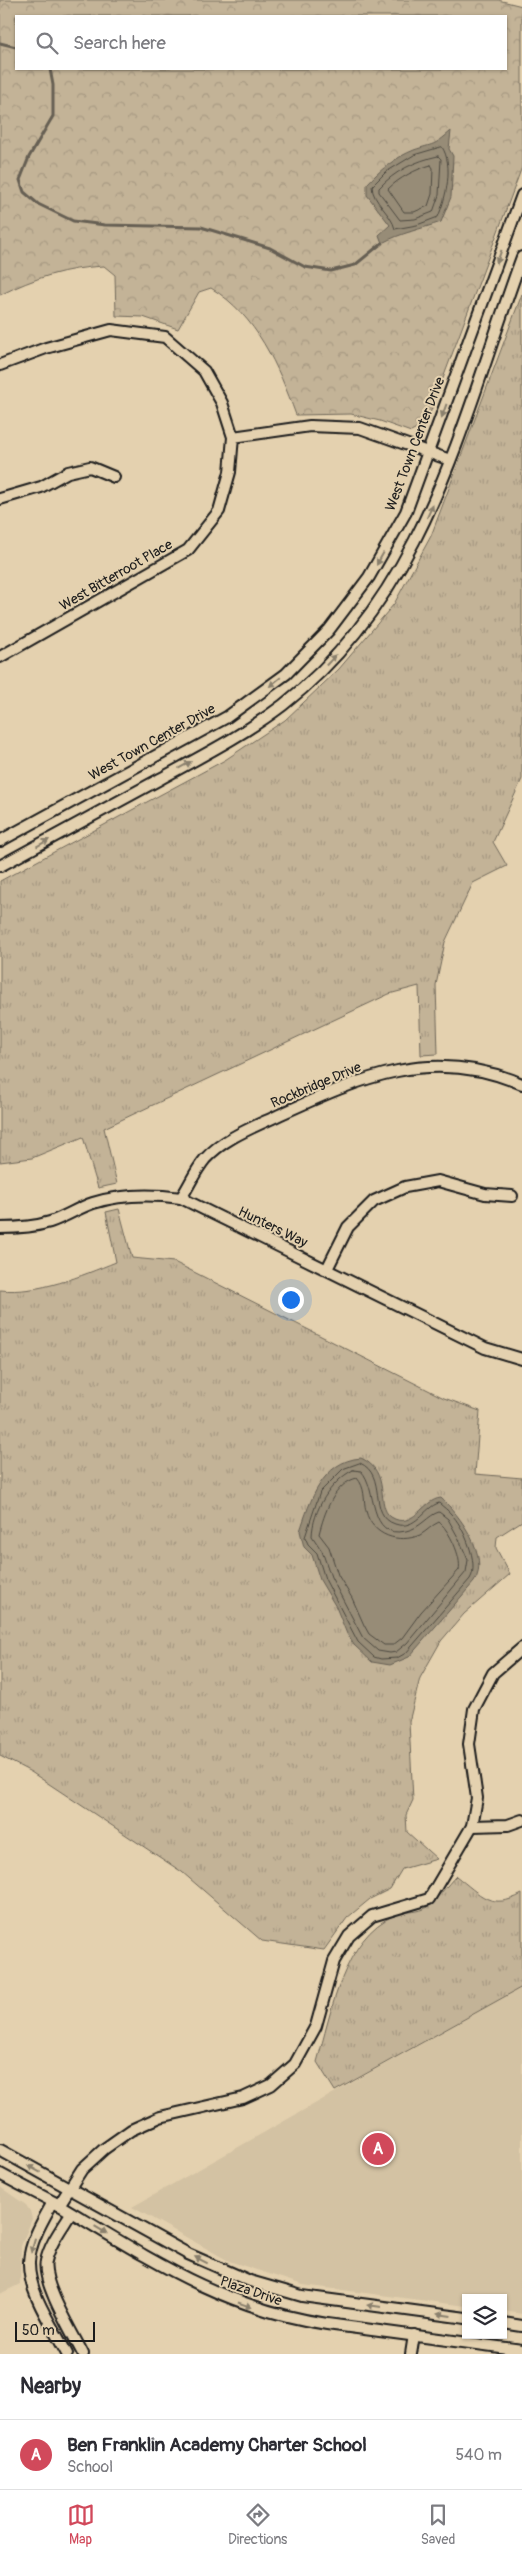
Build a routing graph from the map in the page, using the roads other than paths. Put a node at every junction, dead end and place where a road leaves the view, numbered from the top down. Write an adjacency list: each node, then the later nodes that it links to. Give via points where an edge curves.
1 (522, 196): 5 (street, West Town Center Drive, one-way to 5)
2 (522, 257): 6 (street)
3 (0, 365): 4 (street, via 111,330 166,337 204,371 222,403)
4 (233, 437): 5 (street, via 310,426 360,428); 9 (street, West Bitterroot Place, via 230,472 219,511 188,550)
5 (430, 452): 6 (street); 10 (street, West Town Center Drive, one-way to 10, via 406,512 369,577 329,630 286,674 227,717)
6 (450, 460): 11 (street, one-way to 6, via 237,736 299,691 343,647 388,589 426,520)
7 (114, 477): 8 (street, via 90,467 68,472 41,487)
8 (0, 499)
9 (0, 657)
10 (0, 841)
11 (0, 866)
12 (522, 1084): 14 (street, Rockbridge Drive, via 504,1076 455,1067 409,1068 372,1075 344,1085 222,1144 204,1160)
13 (512, 1196): 16 (street, via 485,1194 438,1182 404,1187 374,1201 348,1227)
14 (181, 1198): 15 (street, Hunters Way, via 126,1196 92,1203 49,1222); 16 (street, Hunters Way)
15 (0, 1228)
16 (327, 1269): 17 (street, Hunters Way, via 485,1348)
17 (522, 1359)
18 (522, 1648): 20 (street, via 494,1673 474,1709 469,1744 477,1798)
19 (522, 1820): 20 (street, via 508,1825)
20 (472, 1826): 23 (street, via 428,1899 372,1916 349,1936 334,1960 316,2026 295,2064 271,2085 243,2098 160,2117 131,2130 92,2159)
21 (0, 2150): 23 (street, Plaza Drive, one-way to 21)
22 (0, 2174): 24 (street, Plaza Drive)
23 (69, 2187): 24 (street); 26 (street, Plaza Drive, one-way to 23, via 311,2298 266,2287 212,2266)
24 (56, 2203): 25 (street, Plaza Drive); 31 (street, one-way to 31, via 33,2243 29,2263 32,2283)
25 (71, 2213): 29 (street, Plaza Drive, one-way to 29, via 171,2272 242,2304 297,2320); 32 (street, via 51,2245 45,2263 48,2282)
26 (462, 2317)
27 (507, 2324): 28 (street)
28 (522, 2326)
29 (414, 2335): 30 (street, Plaza Drive); 33 (street)
30 (522, 2350)
31 (67, 2354)
32 (83, 2354)
33 (411, 2354)

